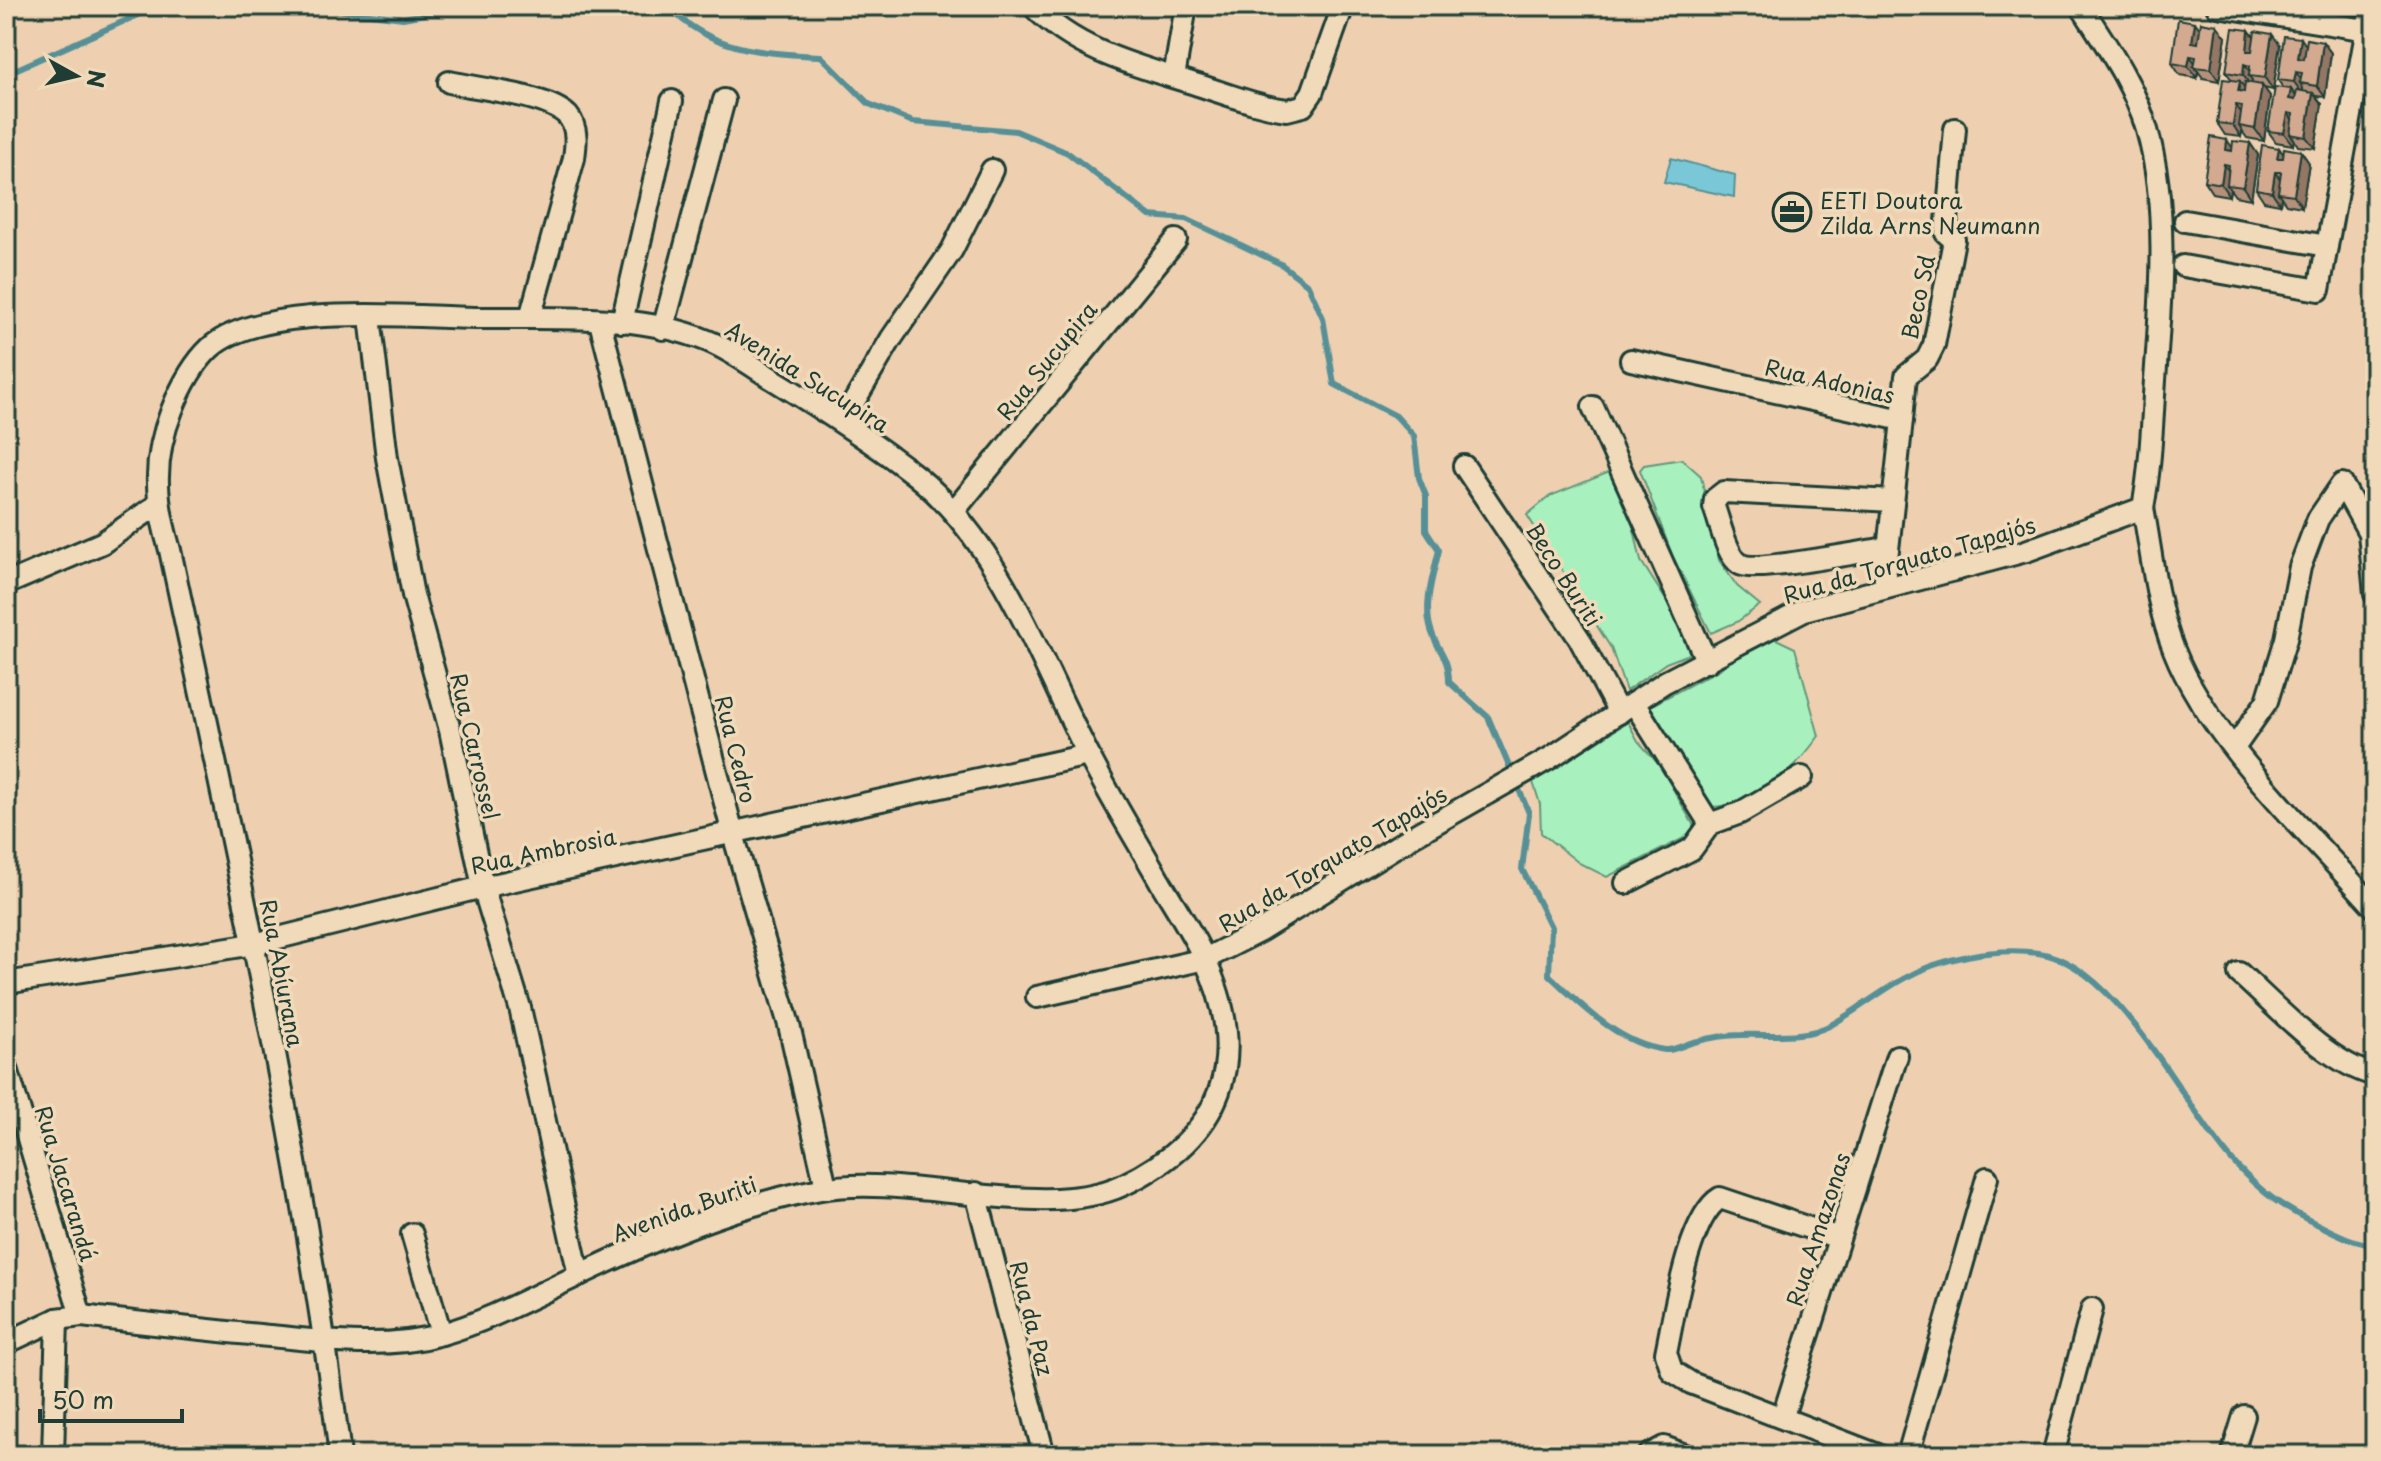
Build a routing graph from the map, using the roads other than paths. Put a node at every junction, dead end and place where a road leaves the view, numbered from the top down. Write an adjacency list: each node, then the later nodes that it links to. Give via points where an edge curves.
1 (1033, 6): 8 (street, via 1065,35)
2 (1186, 6): 8 (street)
3 (1343, 6): 8 (street, via 1303,106 1287,110)
4 (2081, 6): 30 (street, via 2126,76 2147,129 2156,178 2159,322 2153,445)
5 (2217, 6): 7 (street)
6 (2371, 6): 7 (street)
7 (2367, 30): 16 (street)
8 (1174, 77)
9 (449, 82): 19 (street, via 554,105 570,118 574,158)
10 (724, 100): 22 (street)
11 (672, 101): 21 (street)
12 (1955, 129): 25 (street, Beco Sd, via 1946,233 1954,240 1934,345 1927,359 1906,376)
13 (992, 170): 26 (street, via 952,250)
14 (2185, 221): 16 (street)
15 (1176, 240): 31 (street, Rua Sucupira)
16 (2327, 246): 17 (street, via 2319,290)
17 (2183, 266)
18 (370, 317): 19 (street, Avenida Sucupira); 29 (street, Avenida Sucupira, via 243,327 212,346 190,371 164,429 156,462); 44 (street, Rua Carrossel, via 387,458 413,595 450,730)
19 (530, 318): 20 (street, Avenida Sucupira)
20 (600, 322): 21 (street, Avenida Sucupira); 42 (street, Rua Cedro)
21 (622, 322): 22 (street, Avenida Sucupira)
22 (663, 329): 26 (street, Avenida Sucupira, via 705,339)
23 (1631, 360): 25 (street, Rua Adonias)
24 (1593, 407): 36 (street)
25 (1902, 420): 28 (street, Rua Adonias)
26 (842, 422): 31 (street, Avenida Sucupira, via 921,479)
27 (1464, 466): 37 (street, Beco Buriti)
28 (1893, 501): 32 (street, Rua Adonias); 32 (street, via 1724,492 1718,493 1714,507 1733,555 1743,566 1761,569)
29 (157, 505): 33 (street, via 102,543); 46 (street, Rua Abíurana)
30 (2143, 508): 34 (street, Rua da Torquato Tapajós, via 2026,551); 38 (street, via 2163,619 2175,653)
31 (954, 511): 39 (street, Avenida Sucupira, via 992,566)
32 (1888, 548): 34 (street, Rua Adonias)
33 (6, 584)
34 (1884, 587): 36 (street, Rua da Torquato Tapajós, via 1804,610)
35 (2375, 594): 38 (street, via 2369,533 2342,484 2318,519 2300,567 2267,701)
36 (1707, 662): 37 (street, Rua da Torquato Tapajós)
37 (1626, 708): 41 (street, Beco Buriti); 47 (street, Rua da Torquato Tapajós, via 1260,931)
38 (2234, 748): 45 (street)
39 (1088, 755): 42 (street, Rua Ambrosia); 47 (street, Avenida Sucupira)
40 (1802, 777): 41 (street)
41 (1710, 824): 43 (street, via 1692,849)
42 (733, 834): 44 (street, Rua Ambrosia); 55 (street, Rua Cedro, via 789,1025)
43 (1626, 883)
44 (483, 887): 46 (street, Rua Ambrosia); 59 (street, Rua Carrossel, via 520,1008)
45 (2375, 908)
46 (254, 944): 49 (street, Rua Ambrosia); 64 (street, Rua Abíurana)
47 (1205, 959): 50 (street, Rua da Torquato Tapajós); 56 (street, Avenida Buriti, via 1227,1049 1212,1112 1187,1142 1124,1184 1079,1198)
48 (2239, 973): 53 (street, via 2321,1044 2359,1071)
49 (6, 983)
50 (1037, 997)
51 (1897, 1056): 58 (street, Rua Amazonas)
52 (6, 1065): 61 (street, Rua Jacarandá)
53 (2375, 1075)
54 (1987, 1178): 74 (street)
55 (826, 1187): 56 (street, Avenida Buriti); 59 (street, Avenida Buriti, via 680,1231)
56 (976, 1193): 70 (street, Rua da Paz)
57 (412, 1234): 63 (street)
58 (1839, 1238): 66 (street, Rua Amazonas); 66 (street, via 1720,1198 1707,1206 1694,1237 1666,1353 1672,1371)
59 (579, 1275): 63 (street, Avenida Buriti)
60 (2092, 1309): 75 (street)
61 (81, 1316): 62 (street, Avenida Buriti); 64 (street, Avenida Buriti)
62 (57, 1319): 65 (street, Avenida Buriti); 68 (street)
63 (441, 1334): 64 (street, Avenida Buriti, via 374,1343)
64 (326, 1342): 69 (street, Rua Abíurana)
65 (6, 1343)
66 (1783, 1416): 73 (street)
67 (2244, 1416): 76 (street)
68 (53, 1455)
69 (340, 1455)
70 (1044, 1455)
71 (1649, 1455): 72 (street, via 1664,1447)
72 (1685, 1455)
73 (1878, 1455)
74 (1908, 1455)
75 (2053, 1455)
76 (2232, 1455)

